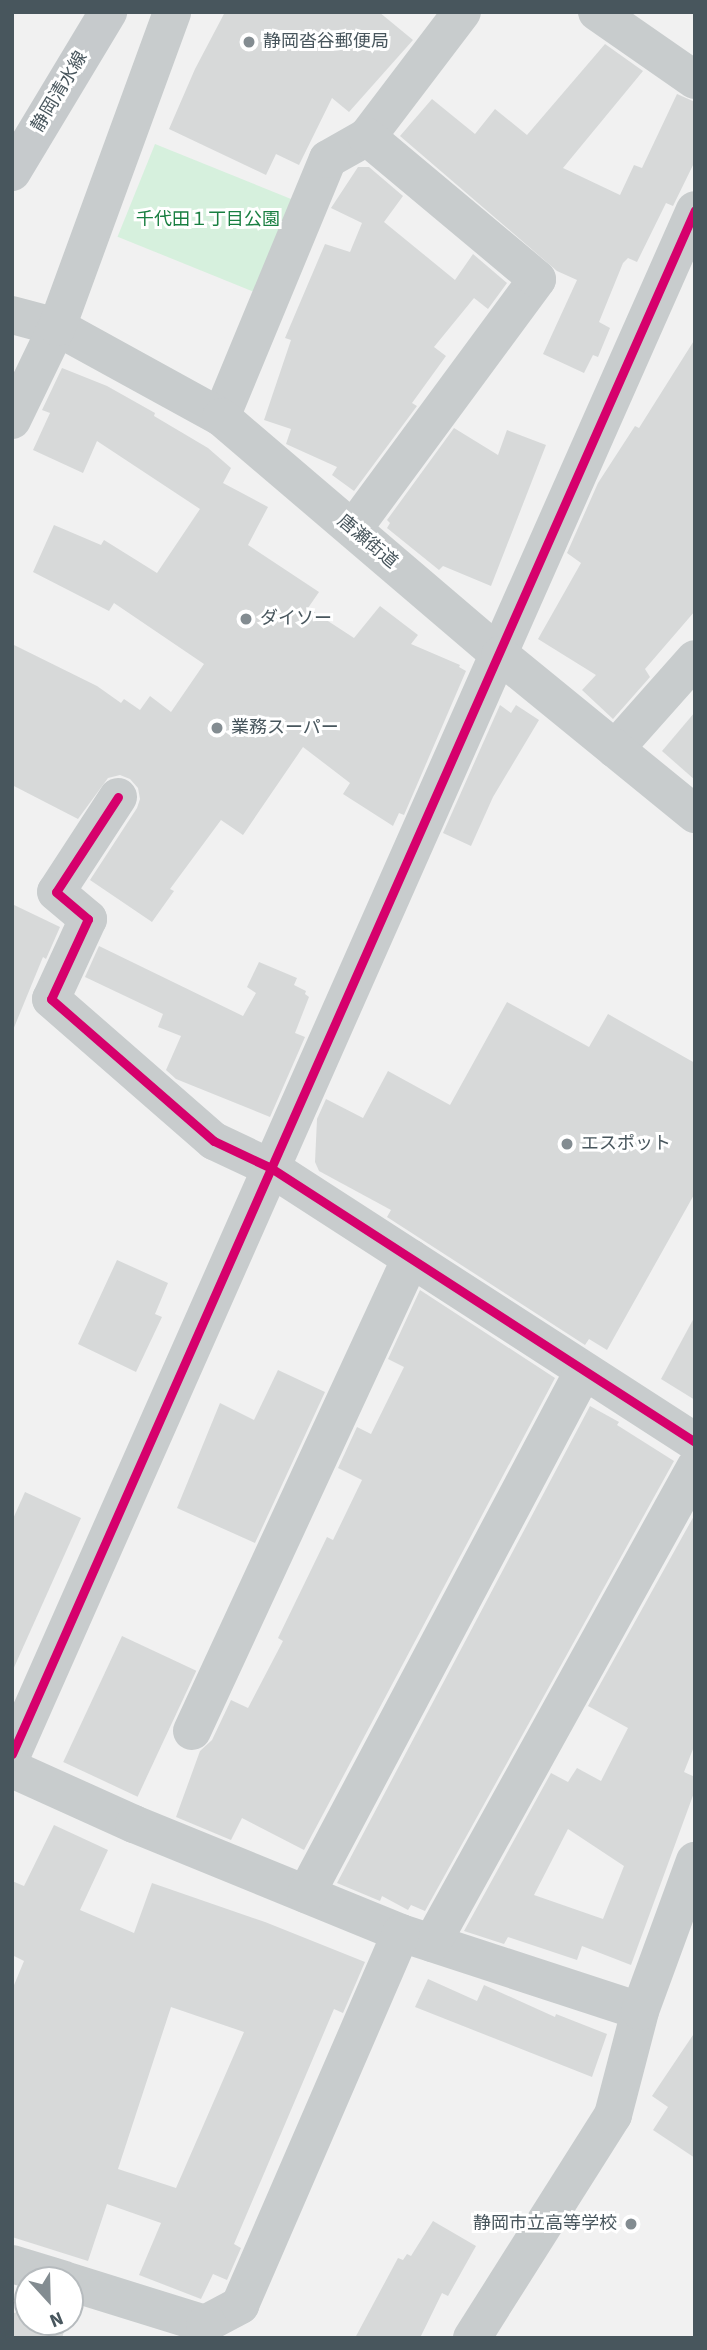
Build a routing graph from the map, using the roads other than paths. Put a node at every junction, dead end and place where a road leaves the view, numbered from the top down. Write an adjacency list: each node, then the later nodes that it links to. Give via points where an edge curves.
1 (108, 12): 7 (main road, 静岡清水線)
2 (172, 12): 10 (street)
3 (462, 12): 6 (street)
4 (597, 12): 5 (street)
5 (695, 80)
6 (367, 137): 11 (street, via 328,159); 13 (street, via 537,279)
7 (12, 172)
8 (695, 210): 14 (street)
9 (12, 315): 10 (street, 唐瀬街道)
10 (57, 327): 11 (street, 唐瀬街道); 12 (street)
11 (221, 417): 13 (street, 唐瀬街道)
12 (12, 420)
13 (353, 530): 14 (street, 唐瀬街道)
14 (500, 655): 16 (street, 唐瀬街道); 19 (street)
15 (695, 659): 16 (street)
16 (615, 749): 18 (street, 唐瀬街道)
17 (118, 797): 19 (street, via 56,892 88,919 51,999 214,1141)
18 (695, 814)
19 (271, 1168): 20 (street); 25 (street)
20 (411, 1258): 21 (street); 24 (street)
21 (583, 1372): 22 (street); 28 (street)
22 (695, 1442)
23 (695, 1468): 29 (street)
24 (192, 1731)
25 (12, 1754)
26 (12, 1769): 28 (street)
27 (695, 1861): 30 (street)
28 (306, 1894): 29 (street)
29 (416, 1938): 30 (street); 31 (street, via 240,2305 205,2324)
30 (640, 2011): 32 (street, via 612,2115)
31 (84, 2286)
32 (472, 2338)

